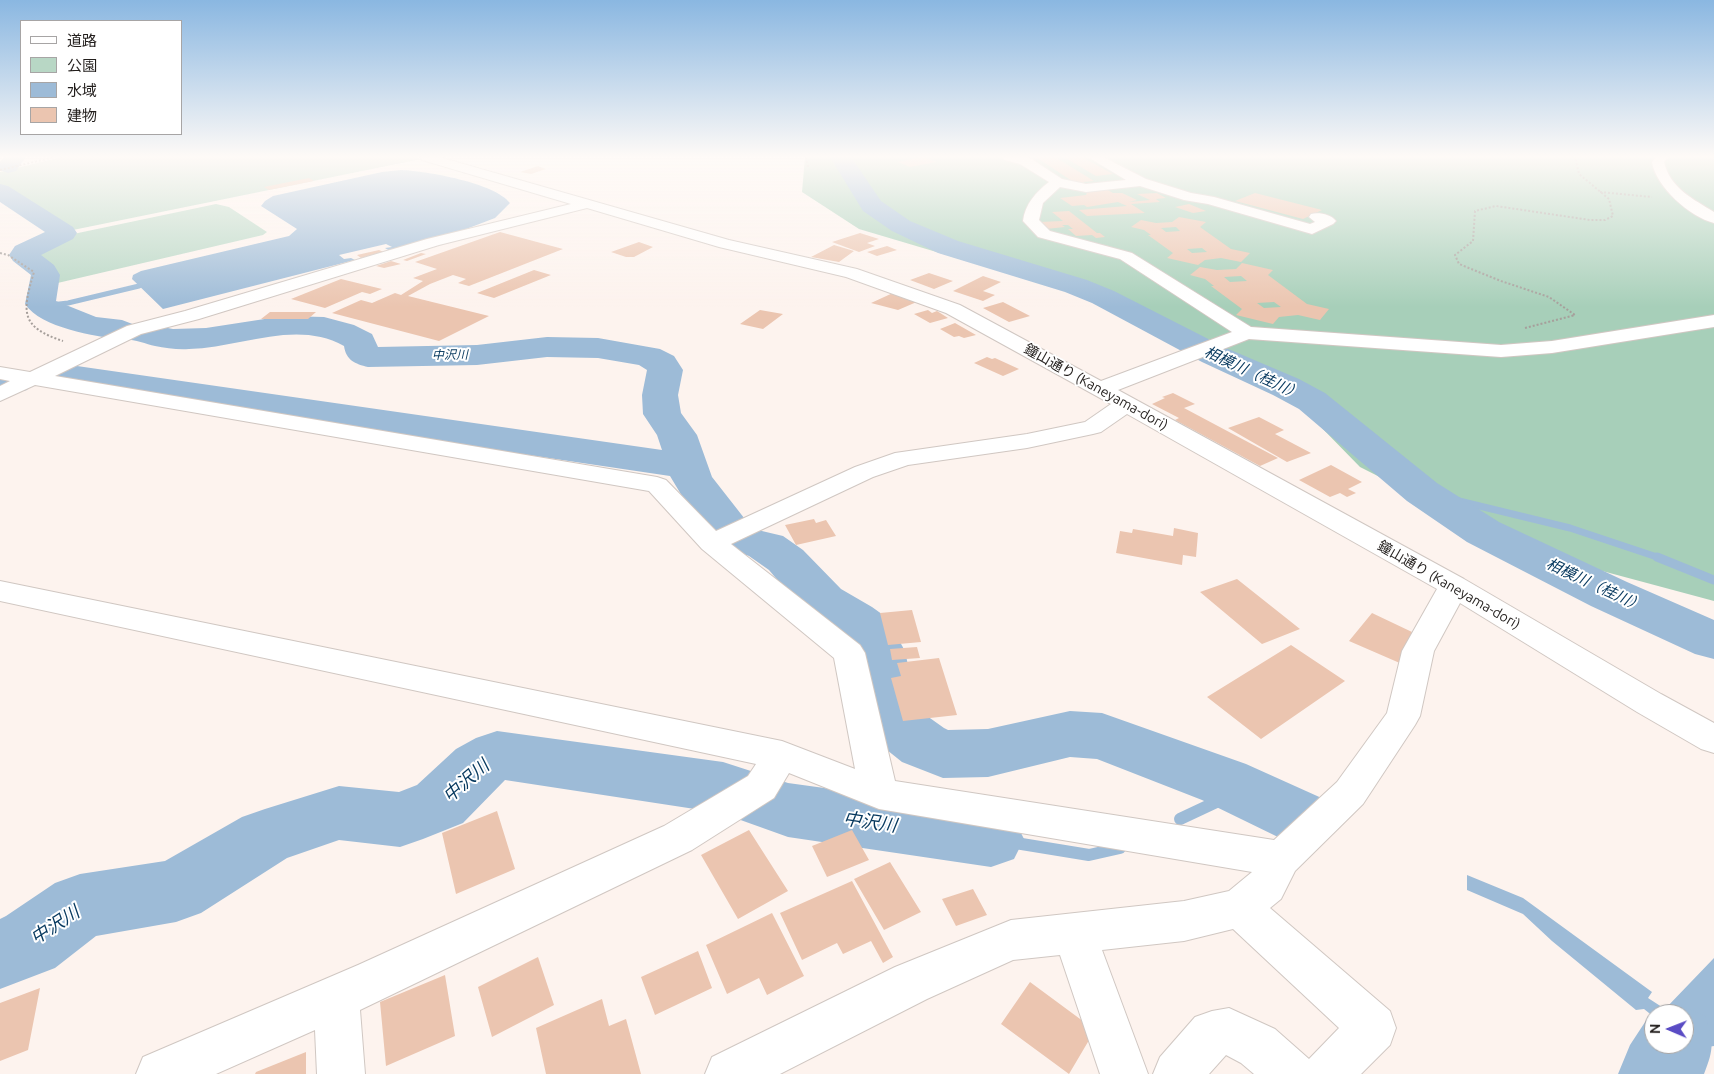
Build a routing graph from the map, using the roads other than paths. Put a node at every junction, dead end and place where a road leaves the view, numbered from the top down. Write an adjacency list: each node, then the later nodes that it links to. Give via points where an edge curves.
1 (574, 207): 13 (street, via 433,242 134,330)
2 (598, 207): 14 (street, 鐘山通り (Kaneyama-dori), via 725,244 851,273 903,290 953,309)
3 (1034, 207): 9 (street, via 1031,221 1044,234 1126,256)
4 (1234, 207): 6 (street, via 1312,229 1328,221)
5 (1696, 207): 7 (street)
6 (1316, 217)
7 (1714, 218)
8 (1714, 321): 11 (street, via 1528,350)
9 (1246, 333): 11 (street); 14 (street)
10 (1469, 333): 11 (street, via 1423,339)
11 (1417, 346)
12 (0, 374): 13 (street)
13 (33, 378): 15 (street); 17 (street, via 657,485)
14 (1100, 389): 16 (street, 鐘山通り (Kaneyama-dori))
15 (0, 394)
16 (1126, 404): 17 (street, via 1093,427 1027,441 904,458 864,472); 18 (street, 鐘山通り (Kaneyama-dori))
17 (712, 543): 22 (street, via 849,654)
18 (1454, 586): 20 (street, 鐘山通り (Kaneyama-dori)); 23 (street, via 1418,652 1403,716 1350,792)
19 (0, 591): 21 (street)
20 (1714, 739)
21 (782, 755): 22 (street); 26 (street, via 761,787 678,838)
22 (879, 794): 23 (street)
23 (1281, 859): 24 (street, via 1266,886)
24 (1240, 908): 25 (street, via 1184,920); 33 (street, via 1373,1028)
25 (1074, 933): 29 (street, via 1011,940 911,983); 30 (street)
26 (336, 997): 27 (street); 28 (street)
27 (160, 1074)
28 (341, 1074)
29 (728, 1074)
30 (1124, 1074)
31 (1177, 1074): 32 (street, via 1212,1034 1229,1031 1258,1046)
32 (1290, 1074)
33 (1327, 1074)

